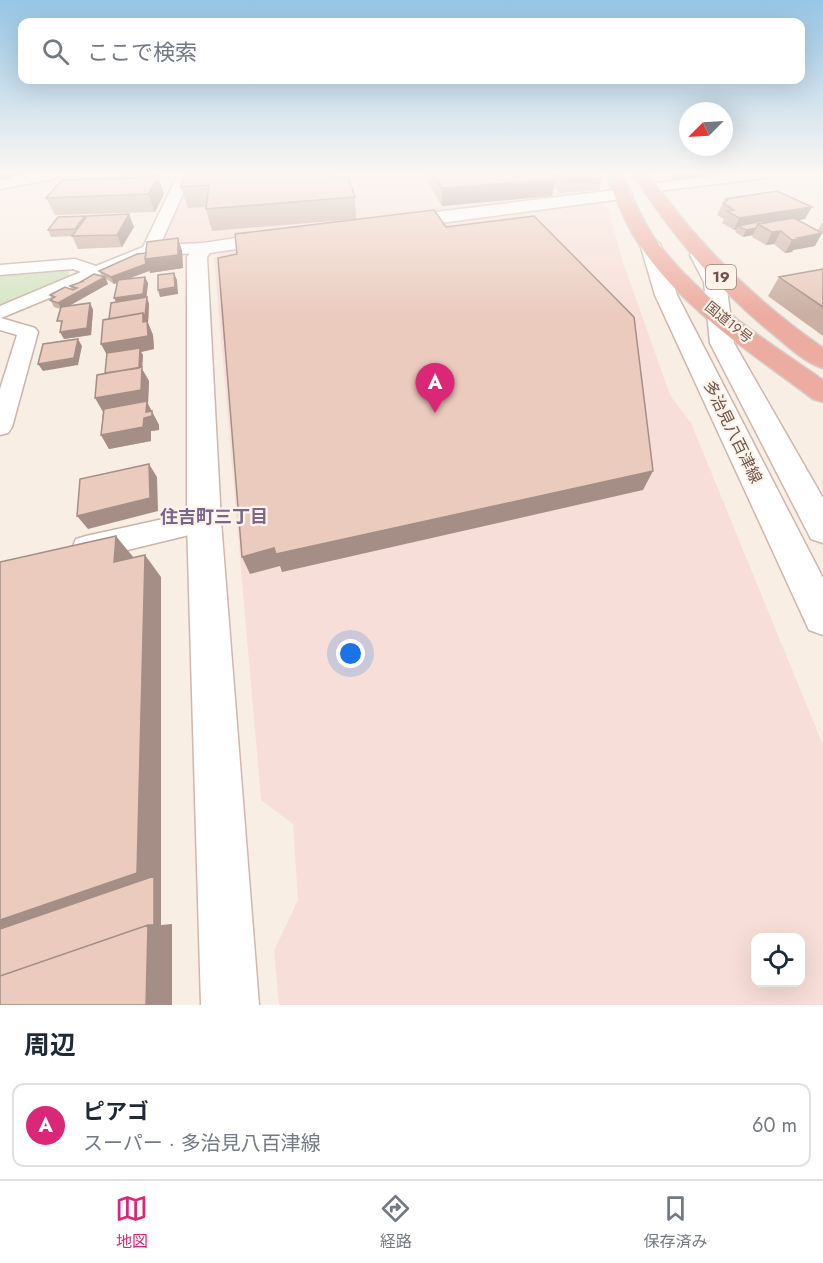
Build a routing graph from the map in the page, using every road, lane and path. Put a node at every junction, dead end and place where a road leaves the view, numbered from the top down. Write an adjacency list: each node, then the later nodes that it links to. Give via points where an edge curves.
1 (163, 221): 9 (street)
2 (402, 221): 5 (street)
3 (643, 221): 7 (highway, 国道19号 / 19)
4 (668, 221): 10 (highway, 国道19号 / 19)
5 (365, 227)
6 (307, 234): 8 (street)
7 (650, 244): 14 (highway, 国道19号 / 19, via 681,281); 22 (street, 多治見八百津線, via 666,295)
8 (204, 248): 9 (street); 19 (street, via 197,257)
9 (150, 250): 12 (street)
10 (700, 255): 14 (street, 多治見八百津線, via 715,282); 16 (highway, 国道19号 / 19, via 753,307)
11 (0, 270): 12 (street, via 75,264)
12 (93, 271): 13 (street)
13 (0, 313)
14 (721, 318): 17 (highway, 国道19号 / 19); 20 (street, 多治見八百津線, via 722,344)
15 (0, 324): 18 (street, via 28,332)
16 (823, 360)
17 (823, 393)
18 (0, 427)
19 (204, 521): 21 (street); 23 (street)
20 (823, 529)
21 (57, 555)
22 (823, 617)
23 (230, 1005)

